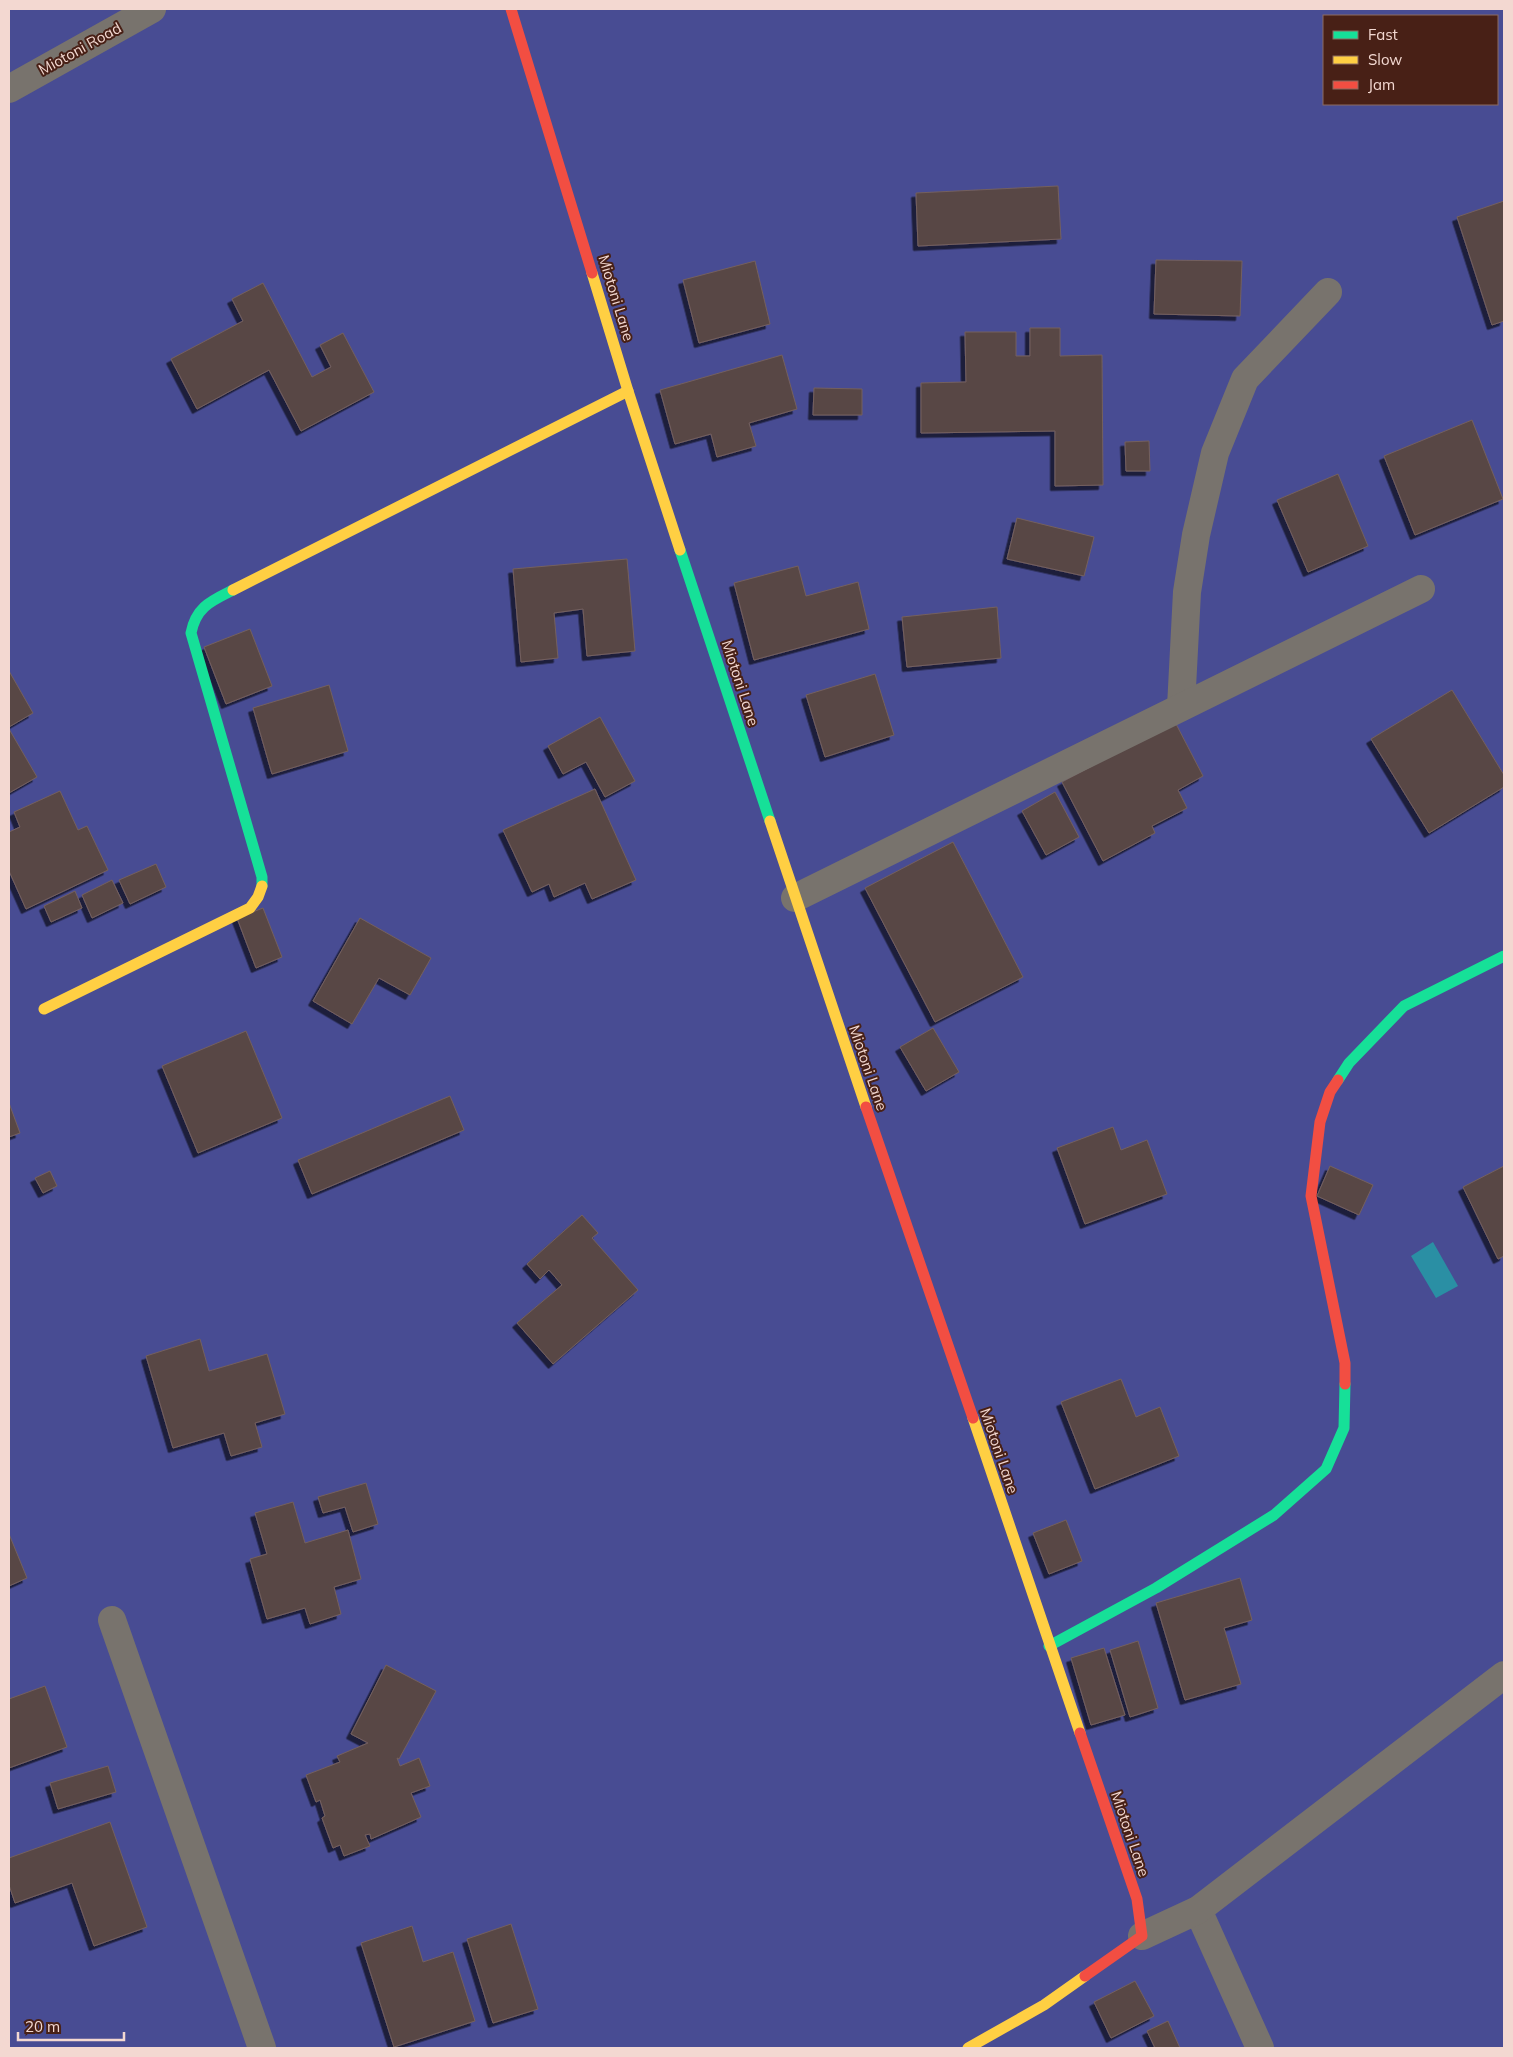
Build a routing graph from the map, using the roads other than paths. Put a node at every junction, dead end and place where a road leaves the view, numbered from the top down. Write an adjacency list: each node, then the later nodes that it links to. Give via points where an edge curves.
1 (152, 9): 3 (street, Miotoni Road)
2 (511, 9): 5 (street, Miotoni Lane)
3 (9, 89)
4 (1328, 292): 7 (street, via 1245,379 1215,453 1187,592)
5 (628, 391): 8 (street, Miotoni Lane); 10 (street, via 207,603 193,623 191,633 262,877 258,900 250,908)
6 (1421, 589): 7 (street)
7 (1181, 707): 8 (street)
8 (795, 898): 12 (street, Miotoni Lane)
9 (1504, 956): 12 (street, via 1404,1006 1349,1063 1330,1092 1323,1114 1311,1196 1345,1362 1344,1428 1326,1469 1274,1515 1156,1588)
10 (44, 1009)
11 (112, 1620): 16 (street)
12 (1049, 1646): 15 (street, Miotoni Lane, via 1136,1899)
13 (1504, 1675): 14 (street)
14 (1198, 1910): 15 (street); 18 (street)
15 (1142, 1936): 17 (street, via 1044,2005)
16 (262, 2048)
17 (968, 2048)
18 (1260, 2048)

